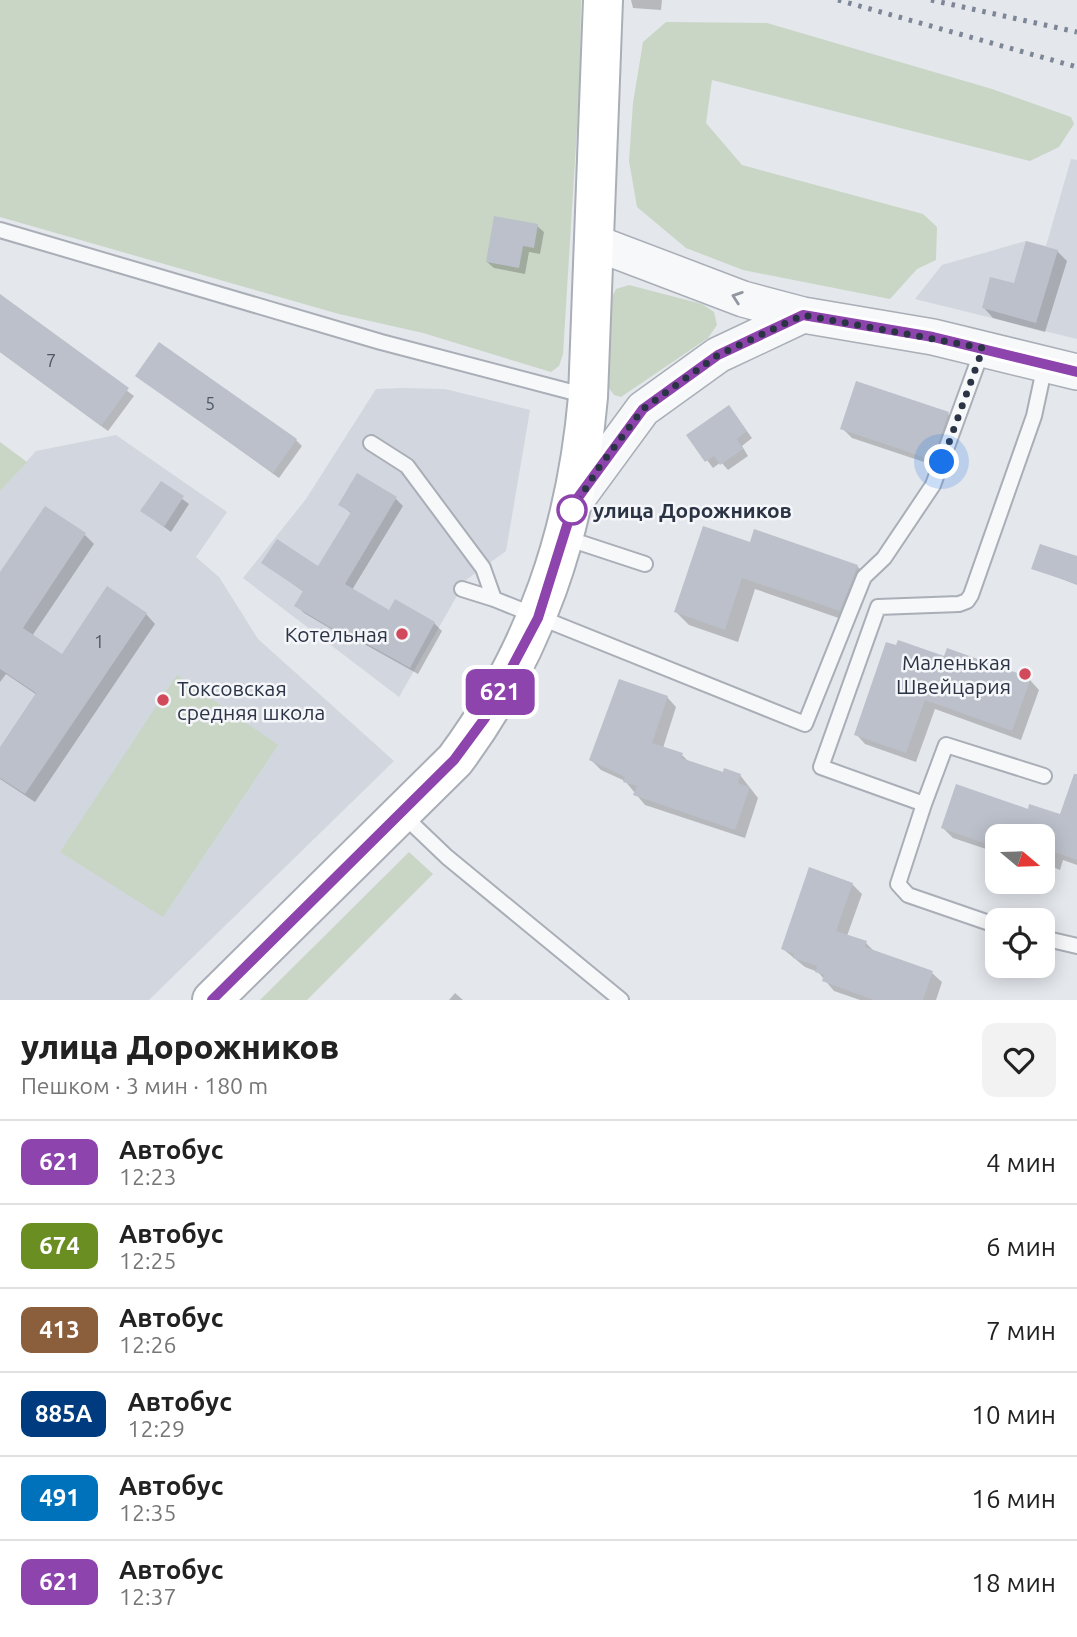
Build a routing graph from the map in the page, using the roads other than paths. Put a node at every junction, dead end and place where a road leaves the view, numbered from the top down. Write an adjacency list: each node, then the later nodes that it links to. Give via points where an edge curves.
1 (603, 0): 3 (main road)
2 (0, 230): 7 (lane, via 381,342)
3 (593, 242): 4 (street, one-way to 3, via 743,299); 7 (main road)
4 (803, 315): 5 (street); 8 (street, via 718,355)
5 (983, 348): 6 (street); 14 (lane, via 933,485 884,558 864,577 805,724)
6 (1061, 368): 16 (lane, via 1034,416 971,595 959,604 878,607 821,767)
7 (589, 397): 8 (street, via 612,414 626,416); 10 (main road)
8 (643, 409): 10 (street)
9 (371, 443): 13 (lane, via 407,466 483,568)
10 (569, 521): 11 (lane); 14 (main road)
11 (645, 564)
12 (462, 589): 13 (lane)
13 (494, 599): 14 (lane)
14 (538, 618): 17 (main road, via 485,718 454,760)
15 (1044, 776): 16 (lane, via 946,745)
16 (925, 804): 18 (lane, via 898,884 908,895)
17 (402, 814): 21 (main road); 22 (lane, via 447,857)
18 (985, 922)
19 (1055, 941): 20 (lane)
20 (1077, 946)
21 (212, 1000)
22 (621, 1000)

